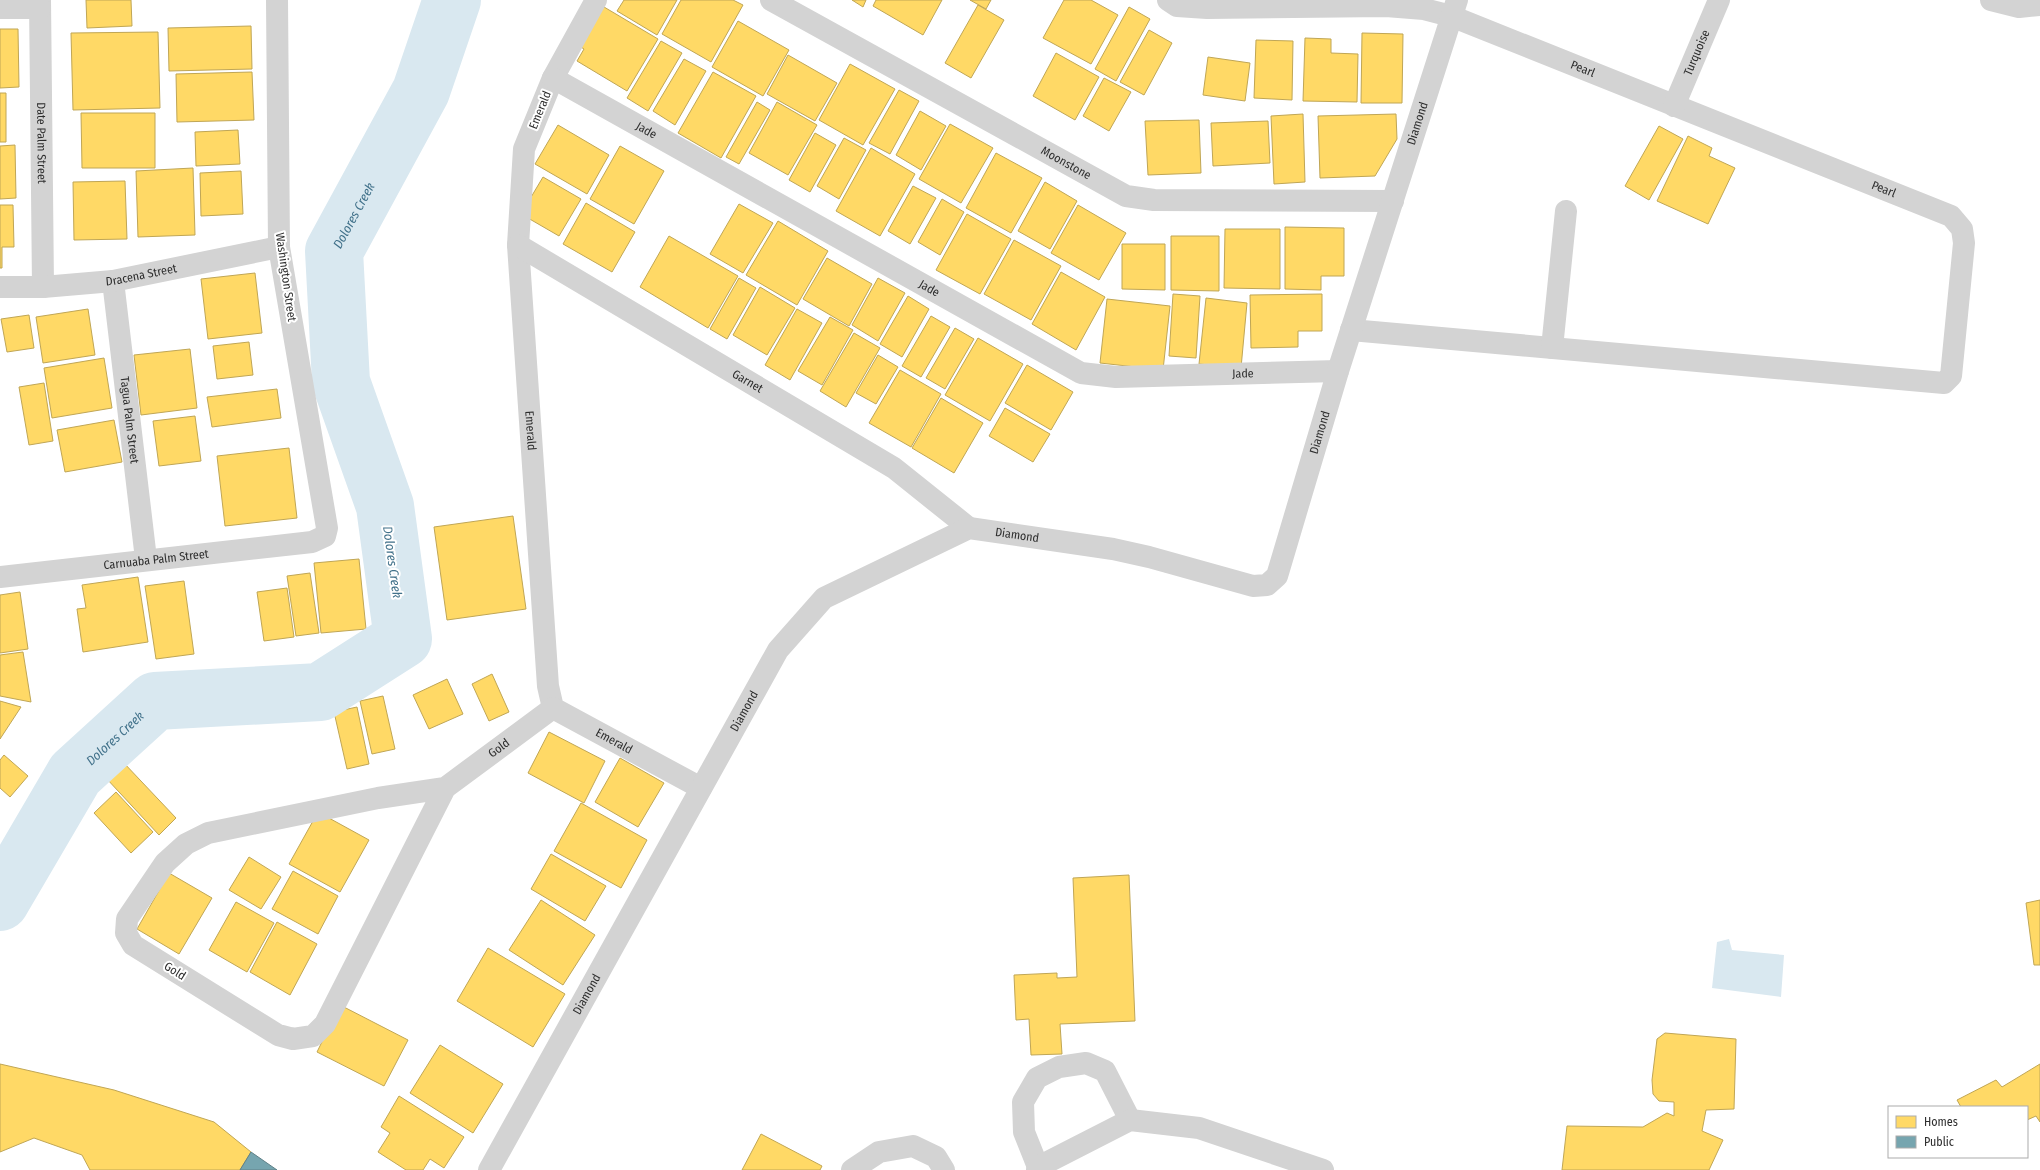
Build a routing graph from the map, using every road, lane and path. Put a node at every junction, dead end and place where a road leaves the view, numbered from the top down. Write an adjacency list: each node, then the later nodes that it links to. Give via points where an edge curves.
1 (277, 0): 16 (street, Washington Street)
2 (596, 0): 11 (street, Emerald)
3 (771, 0): 13 (street, Moonstone, via 1126,196 1154,200)
4 (1168, 0): 10 (street, Pearl, via 1177,6 1207,8)
5 (1719, 0): 12 (street, Turquoise)
6 (1992, 0): 8 (street, via 2019,7)
7 (40, 4): 9 (street); 19 (street, Date Palm Street)
8 (2040, 5)
9 (0, 8)
10 (1454, 8): 12 (street, Pearl); 13 (street, Diamond)
11 (553, 78): 15 (street, Emerald, via 524,149); 22 (street, Jade, via 1081,373 1116,377)
12 (1674, 106): 21 (street, Pearl, via 1951,216 1962,229 1964,243 1951,376 1944,383)
13 (1393, 201): 20 (street, Diamond)
14 (1566, 211): 21 (street)
15 (518, 245): 23 (street, Garnet, via 894,468); 27 (street, Emerald, via 547,678)
16 (279, 247): 17 (street, Dracena Street); 24 (street, Washington Street, via 327,528 324,536)
17 (113, 281): 19 (street, Dracena Street); 25 (street, Tagua Palm Street)
18 (0, 287): 19 (street, Dracena Street)
19 (44, 287)
20 (1351, 330): 21 (street); 22 (street, Diamond)
21 (1552, 348)
22 (1338, 371): 23 (street, Diamond, via 1277,576 1267,585 1253,586 1113,549)
23 (969, 528): 29 (street, Diamond, via 824,598 778,650)
24 (312, 542): 25 (street, Carnuaba Palm Street)
25 (146, 560): 26 (street, Carnuaba Palm Street)
26 (0, 577)
27 (553, 708): 28 (street, Gold); 29 (street, Emerald)
28 (445, 788): 28 (street, Gold, via 325,1024 313,1036 293,1039 278,1035 133,945 126,933 127,919 165,863 186,844 208,832 378,798)
29 (701, 788): 32 (street, Diamond)
30 (1130, 1120): 31 (street); 31 (street, via 1106,1071 1086,1063 1059,1067 1048,1072 1037,1078 1022,1102 1024,1132); 35 (street, via 1199,1128)
31 (1038, 1169)
32 (489, 1170)
33 (852, 1170): 34 (street, via 879,1152 913,1146 936,1157)
34 (944, 1170)
35 (1323, 1170)

